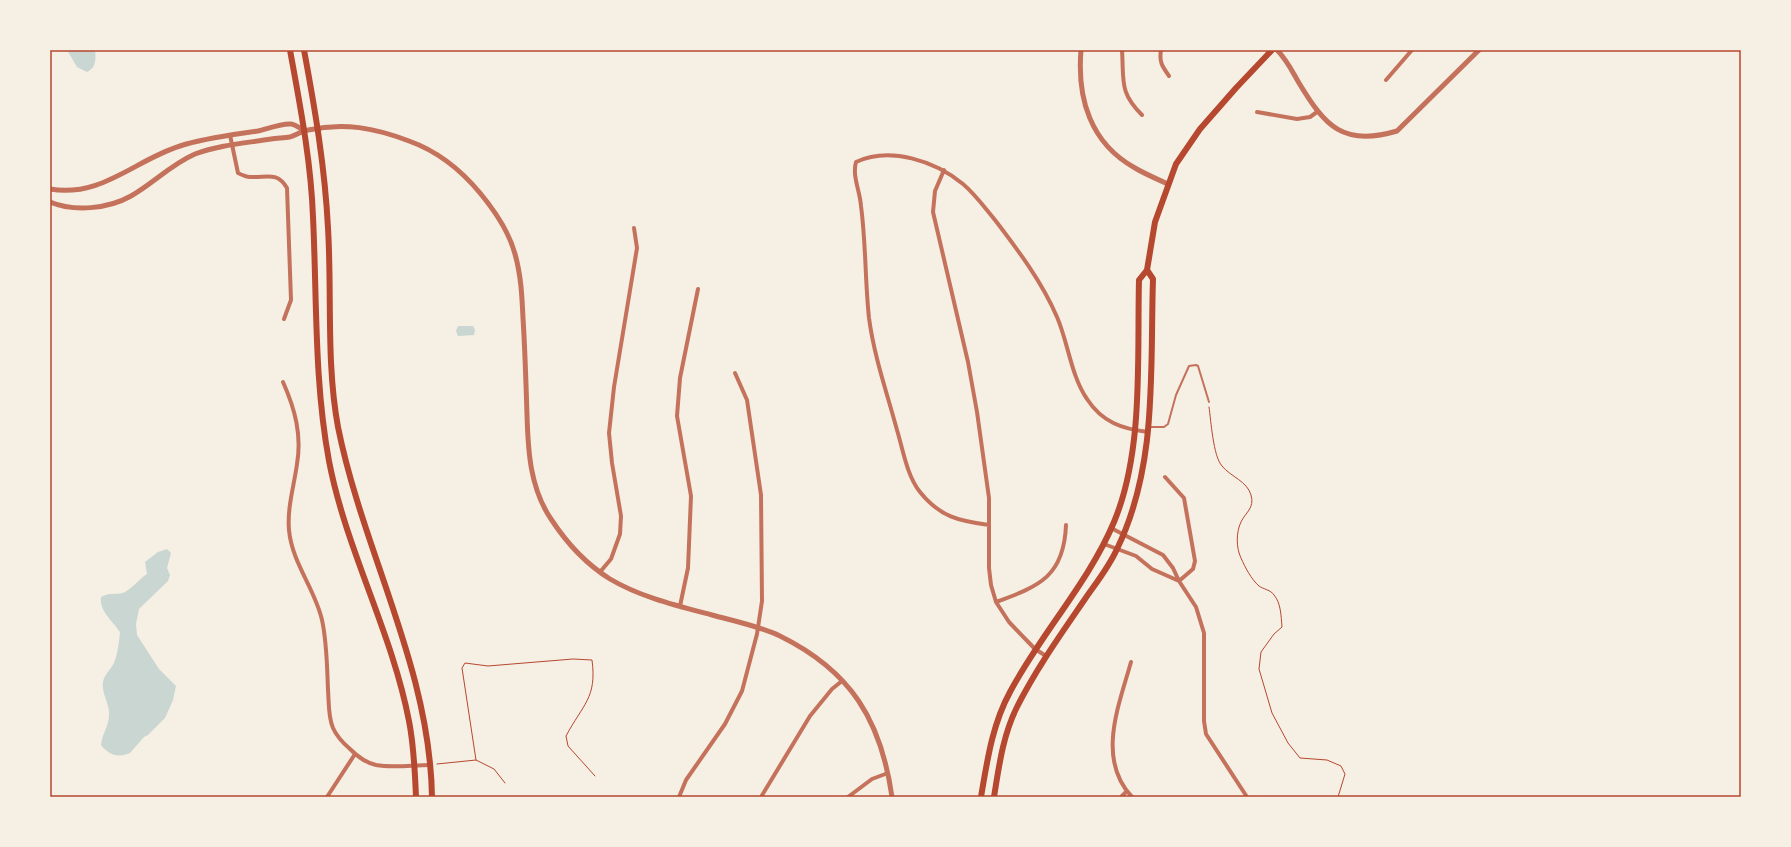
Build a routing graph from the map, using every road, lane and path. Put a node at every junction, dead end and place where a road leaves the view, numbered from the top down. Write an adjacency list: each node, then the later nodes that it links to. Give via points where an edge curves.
1 (290, 50): 16 (main road)
2 (304, 50): 15 (main road)
3 (1082, 50): 20 (street, via 1082,96 1095,128 1105,144 1134,168)
4 (1122, 50): 14 (street, via 1126,94 1131,104)
5 (1161, 50): 10 (street, via 1160,64)
6 (1272, 50): 20 (main road, via 1200,129 1176,164)
7 (1277, 50): 13 (street, via 1286,58)
8 (1412, 50): 11 (street)
9 (1479, 50): 13 (street, via 1396,132 1366,138 1349,135 1334,128)
10 (1169, 76)
11 (1386, 80)
12 (1257, 112): 13 (street, via 1297,119 1310,117)
13 (1317, 112)
14 (1142, 115)
15 (318, 128): 16 (street); 39 (street, via 359,126 426,148 442,157 474,185 504,227 515,252 522,285 528,446 536,489 560,532); 51 (main road, via 328,215 332,365 338,424 351,483 412,670 425,726)
16 (304, 130): 17 (street, via 291,124); 18 (street, via 290,136); 50 (main road, via 313,217 316,351 328,455 343,512 398,678 409,722)
17 (230, 135): 18 (street); 21 (street, via 180,146 154,156 120,175 80,190 64,192)
18 (232, 145): 22 (street, via 200,152 177,162 131,196 112,204 82,208); 26 (street, via 238,173 249,177 275,176 282,180 287,188 291,300)
19 (944, 170): 30 (street, via 964,184 980,201 1035,276 1057,316 1078,380 1087,399 1113,424); 33 (street, via 935,191 933,212 968,362 987,488); 33 (street, via 926,162 902,157 882,156 864,158 856,162 854,169 861,205 872,339 907,464 919,491 930,504 954,519)
20 (1168, 184): 24 (main road, via 1152,233)
21 (50, 189)
22 (50, 202)
23 (634, 228): 39 (street, via 637,248 614,386 609,433 621,516 620,534 611,559)
24 (1147, 270): 30 (main road, via 1139,280); 31 (main road, via 1153,279)
25 (698, 288): 42 (street, via 680,378 677,416 691,508 688,568)
26 (284, 319)
27 (735, 373): 43 (street, via 747,400 761,495 762,601)
28 (283, 382): 48 (street, via 296,418 299,443 289,515 292,546 322,619 326,638 332,727)
29 (1209, 402): 31 (lane, via 1198,366 1189,366 1174,401 1168,424); 68 (path, via 1212,434 1220,464 1244,484 1251,496 1252,507 1241,522 1238,536 1240,557 1251,577 1274,594 1281,609 1282,627 1261,652 1259,669 1272,713 1288,744 1300,758 1327,760 1341,766 1345,774)
30 (1134, 430): 31 (street); 35 (main road, via 1124,494)
31 (1149, 430): 36 (main road, via 1142,476)
32 (1165, 477): 40 (street, via 1184,498 1195,561 1193,569)
33 (989, 525): 41 (street, via 989,568)
34 (1066, 525): 41 (street, via 1066,542 1061,559 1050,575 1021,593)
35 (1111, 528): 36 (street); 37 (main road)
36 (1123, 534): 38 (main road); 40 (street, via 1163,555)
37 (1104, 544): 38 (street); 44 (main road)
38 (1117, 549): 40 (street, via 1136,556 1152,569); 45 (main road)
39 (600, 572): 42 (street, via 633,591)
40 (1179, 581): 67 (street, via 1196,607 1204,633 1206,734)
41 (996, 602): 44 (street, via 1009,622)
42 (680, 606): 43 (street)
43 (757, 628): 47 (street, via 808,651); 59 (street, via 742,691 725,724 686,780)
44 (1036, 649): 45 (street); 63 (main road, via 1009,694 991,742)
45 (1046, 656): 64 (main road, via 1017,707 1002,749)
46 (1131, 662): 55 (street, via 1113,728 1113,754 1118,775)
47 (842, 680): 52 (street, via 853,692 877,733); 60 (street, via 810,716)
48 (355, 754): 50 (street, via 375,764); 56 (street)
49 (476, 760): 51 (path); 53 (path, via 462,668 465,663 488,666 573,659 592,660 594,676 591,695 566,736 568,746); 54 (path, via 494,769)
50 (414, 765): 51 (street); 57 (main road)
51 (430, 765): 58 (main road)
52 (888, 773): 61 (street, via 872,780); 62 (street)
53 (595, 776)
54 (506, 783)
55 (1127, 791): 65 (street); 66 (street)
56 (327, 797)
57 (416, 797)
58 (432, 797)
59 (680, 797)
60 (761, 797)
61 (848, 797)
62 (892, 797)
63 (981, 797)
64 (994, 797)
65 (1121, 797)
66 (1132, 797)
67 (1247, 797)
68 (1338, 797)

